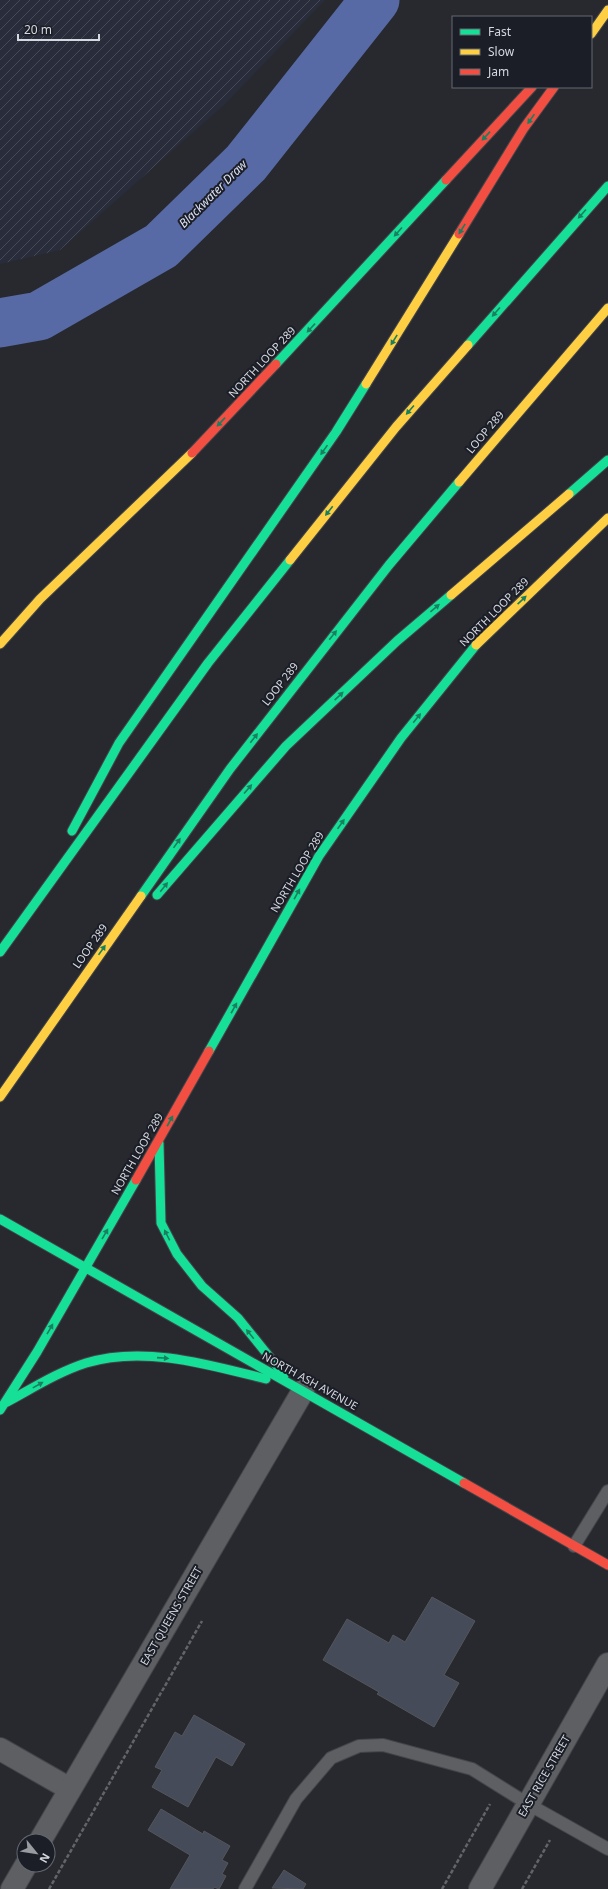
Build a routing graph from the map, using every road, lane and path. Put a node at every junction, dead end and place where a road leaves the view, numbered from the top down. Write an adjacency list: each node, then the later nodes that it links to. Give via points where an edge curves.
1 (608, 5): 3 (main road)
2 (608, 10): 4 (main road)
3 (592, 22)
4 (592, 33)
5 (531, 88): 11 (main road, NORTH LOOP 289, one-way to 11, via 183,463 40,599)
6 (553, 88): 13 (main road, one-way to 13, via 524,128 336,432 119,743)
7 (608, 186): 13 (main road, one-way to 13, via 396,427 208,663)
8 (608, 308): 16 (main road, LOOP 289, one-way to 8, via 230,769 326,645 389,565)
9 (608, 460): 12 (main road, one-way to 9, via 286,746 397,641)
10 (608, 518): 18 (main road, NORTH LOOP 289, one-way to 10, via 319,856 401,738 478,642)
11 (0, 644)
12 (152, 902)
13 (33, 904): 15 (main road)
14 (127, 932): 16 (main road)
15 (0, 952)
16 (25, 1059): 17 (main road, LOOP 289)
17 (0, 1096)
18 (159, 1140): 20 (main road, NORTH LOOP 289, one-way to 18); 21 (main road, one-way to 18, via 238,1318 202,1286 177,1254 161,1223)
19 (0, 1218): 20 (main road, NORTH ASH AVENUE)
20 (86, 1268): 21 (main road, NORTH ASH AVENUE); 22 (main road, NORTH LOOP 289, one-way to 20)
21 (298, 1388): 22 (main road, one-way to 21, via 58,1374 97,1360 134,1357 166,1358 236,1371); 24 (main road, NORTH ASH AVENUE); 30 (street, EAST QUEENS STREET)
22 (2, 1407)
23 (608, 1491): 24 (lane)
24 (574, 1546): 25 (main road, NORTH ASH AVENUE)
25 (608, 1565)
26 (202, 1621): 37 (path)
27 (608, 1664): 31 (street, EAST RICE STREET)
28 (0, 1749): 30 (street)
29 (500, 1786): 31 (lane); 38 (lane, via 472,1769 419,1753 383,1745 359,1746 331,1758 296,1799); 39 (path)
30 (70, 1789): 33 (street, EAST QUEENS STREET)
31 (528, 1804): 32 (lane); 40 (street, EAST RICE STREET)
32 (561, 1822): 34 (lane); 41 (path)
33 (45, 1833)
34 (608, 1849)
35 (21, 1873): 36 (street)
36 (12, 1889)
37 (49, 1889)
38 (245, 1889)
39 (442, 1889)
40 (480, 1889)
41 (522, 1889)

